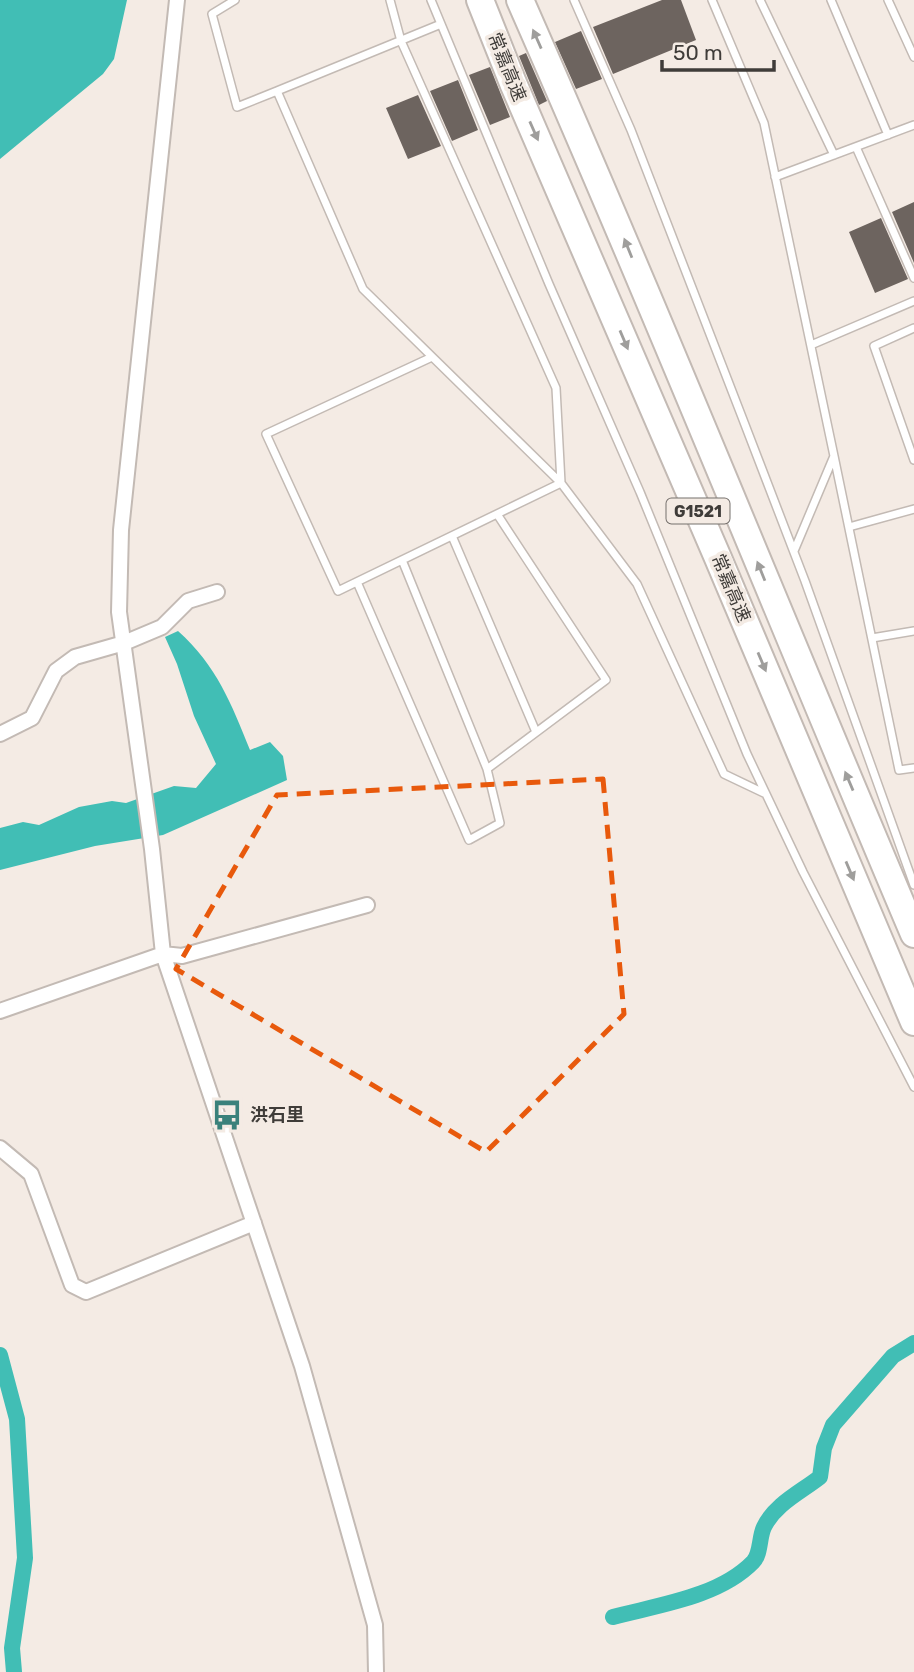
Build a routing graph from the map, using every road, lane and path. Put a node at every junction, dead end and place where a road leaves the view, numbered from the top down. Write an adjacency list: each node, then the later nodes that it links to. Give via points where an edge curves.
1 (177, 0): 40 (street, via 121,530 119,612)
2 (235, 0): 15 (lane, via 212,14 237,107)
3 (390, 0): 13 (lane)
4 (431, 0): 12 (lane)
5 (480, 0): 51 (highway, 常嘉高速 / G1521, one-way to 51)
6 (520, 0): 48 (highway, 常嘉高速 / G1521, one-way to 6, via 615,216)
7 (574, 0): 34 (lane, via 631,130)
8 (712, 0): 20 (lane, via 764,122)
9 (760, 0): 19 (lane)
10 (831, 0): 17 (lane)
11 (888, 0): 14 (lane)
12 (441, 24): 13 (lane); 45 (lane)
13 (401, 41): 15 (lane); 29 (lane, via 556,388)
14 (914, 57)
15 (277, 91): 26 (lane, via 363,289)
16 (914, 125): 17 (lane)
17 (888, 135): 18 (lane)
18 (856, 147): 19 (lane); 21 (lane)
19 (834, 155): 20 (lane)
20 (775, 177): 25 (lane)
21 (914, 278)
22 (912, 302): 23 (lane); 25 (lane)
23 (914, 313)
24 (914, 328): 28 (lane, via 874,346)
25 (811, 345): 27 (lane)
26 (432, 357): 29 (lane); 36 (lane, via 266,434 338,591)
27 (834, 456): 32 (lane); 34 (lane)
28 (914, 460)
29 (561, 483): 31 (lane); 45 (lane, via 636,583 723,774)
30 (914, 509): 32 (lane)
31 (497, 514): 33 (lane); 41 (lane, via 606,680)
32 (849, 527): 39 (lane)
33 (452, 536): 35 (lane); 41 (lane)
34 (793, 552): 46 (lane)
35 (402, 560): 36 (lane); 44 (lane)
36 (357, 582): 44 (lane, via 469,840 500,823)
37 (217, 592): 40 (street, via 188,601 162,627)
38 (914, 631): 39 (lane)
39 (872, 638): 43 (lane, via 900,770)
40 (124, 643): 42 (street, via 75,657 56,671 32,718); 49 (street)
41 (537, 732): 44 (lane)
42 (0, 734)
43 (914, 768)
44 (487, 769)
45 (765, 793): 52 (lane)
46 (914, 886)
47 (367, 905): 49 (street, via 182,956)
48 (914, 934)
49 (163, 954): 50 (street); 54 (street)
50 (0, 1012)
51 (914, 1022)
52 (914, 1087)
53 (0, 1147): 54 (street, via 31,1174 72,1285 86,1292)
54 (254, 1223): 55 (street, via 302,1366 375,1625)
55 (376, 1672)

